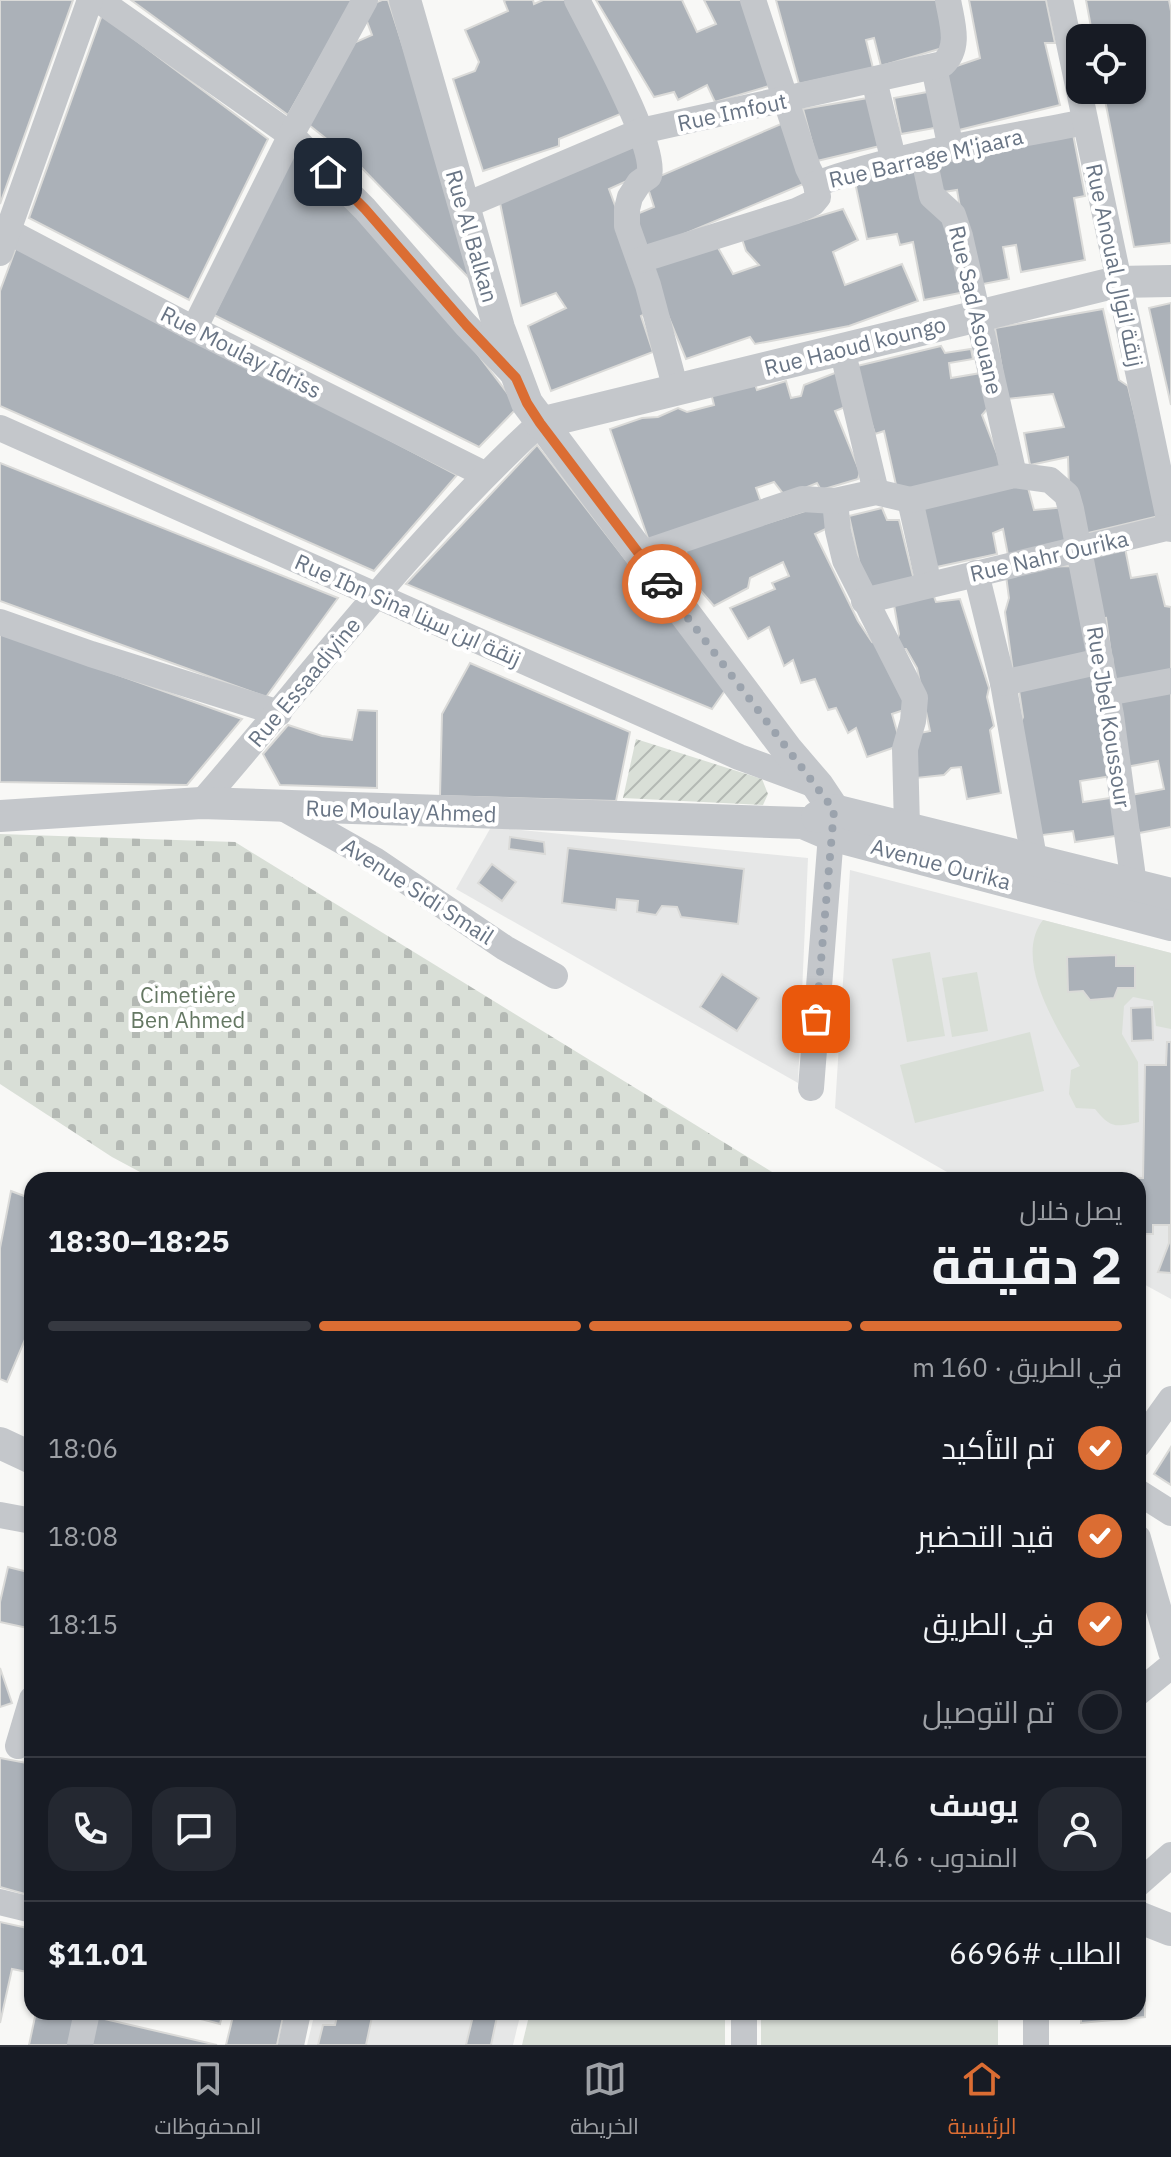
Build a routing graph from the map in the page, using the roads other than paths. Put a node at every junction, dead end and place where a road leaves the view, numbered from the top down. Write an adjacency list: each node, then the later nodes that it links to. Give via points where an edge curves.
1 (90, 0): 20 (street)
2 (99, 0): 14 (street)
3 (365, 0): 14 (street)
4 (405, 0): 19 (street, Rue Al Balkan)
5 (577, 0): 13 (street)
6 (753, 0): 11 (street, Rue Barrage M'jaara)
7 (948, 0): 9 (street, via 955,44 951,56)
8 (1060, 0): 12 (street, Rue Anoual زنقة انوال)
9 (934, 67): 10 (street, Rue Imfout); 15 (street)
10 (874, 80): 11 (street, Rue Imfout); 17 (street)
11 (787, 100): 13 (street, Rue Imfout); 18 (street, Rue Barrage M'jaara)
12 (1085, 122): 15 (street, Rue Barrage M'jaara); 23 (street, Rue Anoual زنقة انوال)
13 (641, 131): 19 (street, Rue Imfout); 21 (street, via 651,173 633,190 626,218)
14 (291, 135): 25 (street); 27 (street, via 365,209)
15 (951, 149): 16 (street, Rue Barrage M'jaara)
16 (923, 154): 17 (street, Rue Barrage M'jaara); 24 (street, Rue Sad Asouane, via 932,196 953,215)
17 (894, 162): 18 (street, Rue Barrage M'jaara)
18 (816, 184): 21 (street, via 818,197 796,211)
19 (464, 206): 27 (street, Rue Al Balkan)
20 (3, 237): 25 (street, Rue Moulay Idriss)
21 (640, 260): 28 (street)
22 (1171, 281): 23 (street, Rue Haoud koungo)
23 (1117, 282): 24 (street, Rue Haoud koungo); 34 (street, Rue Anoual زنقة انوال)
24 (978, 316): 26 (street, Rue Haoud koungo); 32 (street, Rue Sad Asouane)
25 (194, 329): 31 (street, Rue Moulay Idriss)
26 (842, 349): 28 (street, Rue Haoud koungo); 33 (street)
27 (516, 378): 29 (street, Rue Al Balkan)
28 (676, 390): 29 (street, Rue Haoud koungo)
29 (540, 423): 31 (street, Rue Essaadiyine); 39 (street, Rue Al Balkan)
30 (0, 428): 42 (street, Rue Ibn Sina زنقة ابن سينا)
31 (484, 474): 42 (street, Rue Essaadiyine)
32 (1014, 475): 35 (street); 38 (street, Rue Jbel Koussour, via 1039,477 1060,487 1067,495)
33 (876, 492): 35 (street); 36 (street)
34 (1167, 493): 37 (street, Rue Anoual زنقة انوال)
35 (910, 500): 41 (street)
36 (835, 501): 39 (street, via 793,502); 43 (street, via 845,560)
37 (1171, 528): 38 (street, Rue Nahr Ourika)
38 (1079, 549): 40 (street, Rue Nahr Ourika); 45 (street, Rue Jbel Koussour)
39 (640, 554): 52 (street, Rue Al Balkan, via 788,751)
40 (976, 573): 41 (street, Rue Nahr Ourika); 47 (street)
41 (929, 585): 43 (street, Rue Nahr Ourika)
42 (376, 595): 49 (street, Rue Essaadiyine); 52 (street, Rue Ibn Sina زنقة ابن سينا, via 739,757)
43 (864, 601): 54 (street, via 915,698 905,749)
44 (0, 622): 49 (street)
45 (1101, 661): 47 (street); 48 (street, Rue Jbel Koussour)
46 (1171, 681): 48 (street)
47 (1003, 683): 55 (street)
48 (1107, 693): 56 (street, Rue Jbel Koussour)
49 (279, 713): 50 (street, Rue Essaadiyine)
50 (201, 803): 51 (street, Rue Moulay Ahmed); 53 (street, Rue Moulay Ahmed)
51 (281, 807): 52 (street, Rue Moulay Ahmed); 59 (street, Avenue Sidi Smail, via 375,860)
52 (821, 813): 54 (street, Avenue Ourika); 58 (street, Avenue Ourika); 60 (street)
53 (0, 816)
54 (907, 827): 55 (street, Avenue Ourika)
55 (1034, 858): 56 (street, Avenue Ourika)
56 (1134, 885): 57 (street, Avenue Ourika)
57 (1171, 894)
58 (1171, 925)
59 (555, 976)
60 (811, 1088)
61 (1171, 1399): 62 (street)
62 (1146, 1434)
63 (0, 1443): 64 (street)
64 (24, 1454)
65 (1146, 1497): 66 (street)
66 (1171, 1513)
67 (0, 1515): 68 (street)
68 (24, 1520)
69 (1146, 1561): 70 (street)
70 (1166, 1620): 71 (street)
71 (1171, 1652)
72 (1171, 1666): 73 (street)
73 (1146, 1686)
74 (24, 1724): 75 (street)
75 (17, 1746)
76 (1171, 1855): 77 (street)
77 (1146, 1877)
78 (0, 1902): 79 (street)
79 (24, 1908)
80 (1146, 1920): 81 (street)
81 (1171, 1930)
82 (85, 2020): 86 (street)
83 (296, 2020): 87 (street)
84 (744, 2020): 88 (street)
85 (1036, 2020): 89 (street)
86 (80, 2045)
87 (291, 2045)
88 (744, 2045)
89 (1036, 2045)

